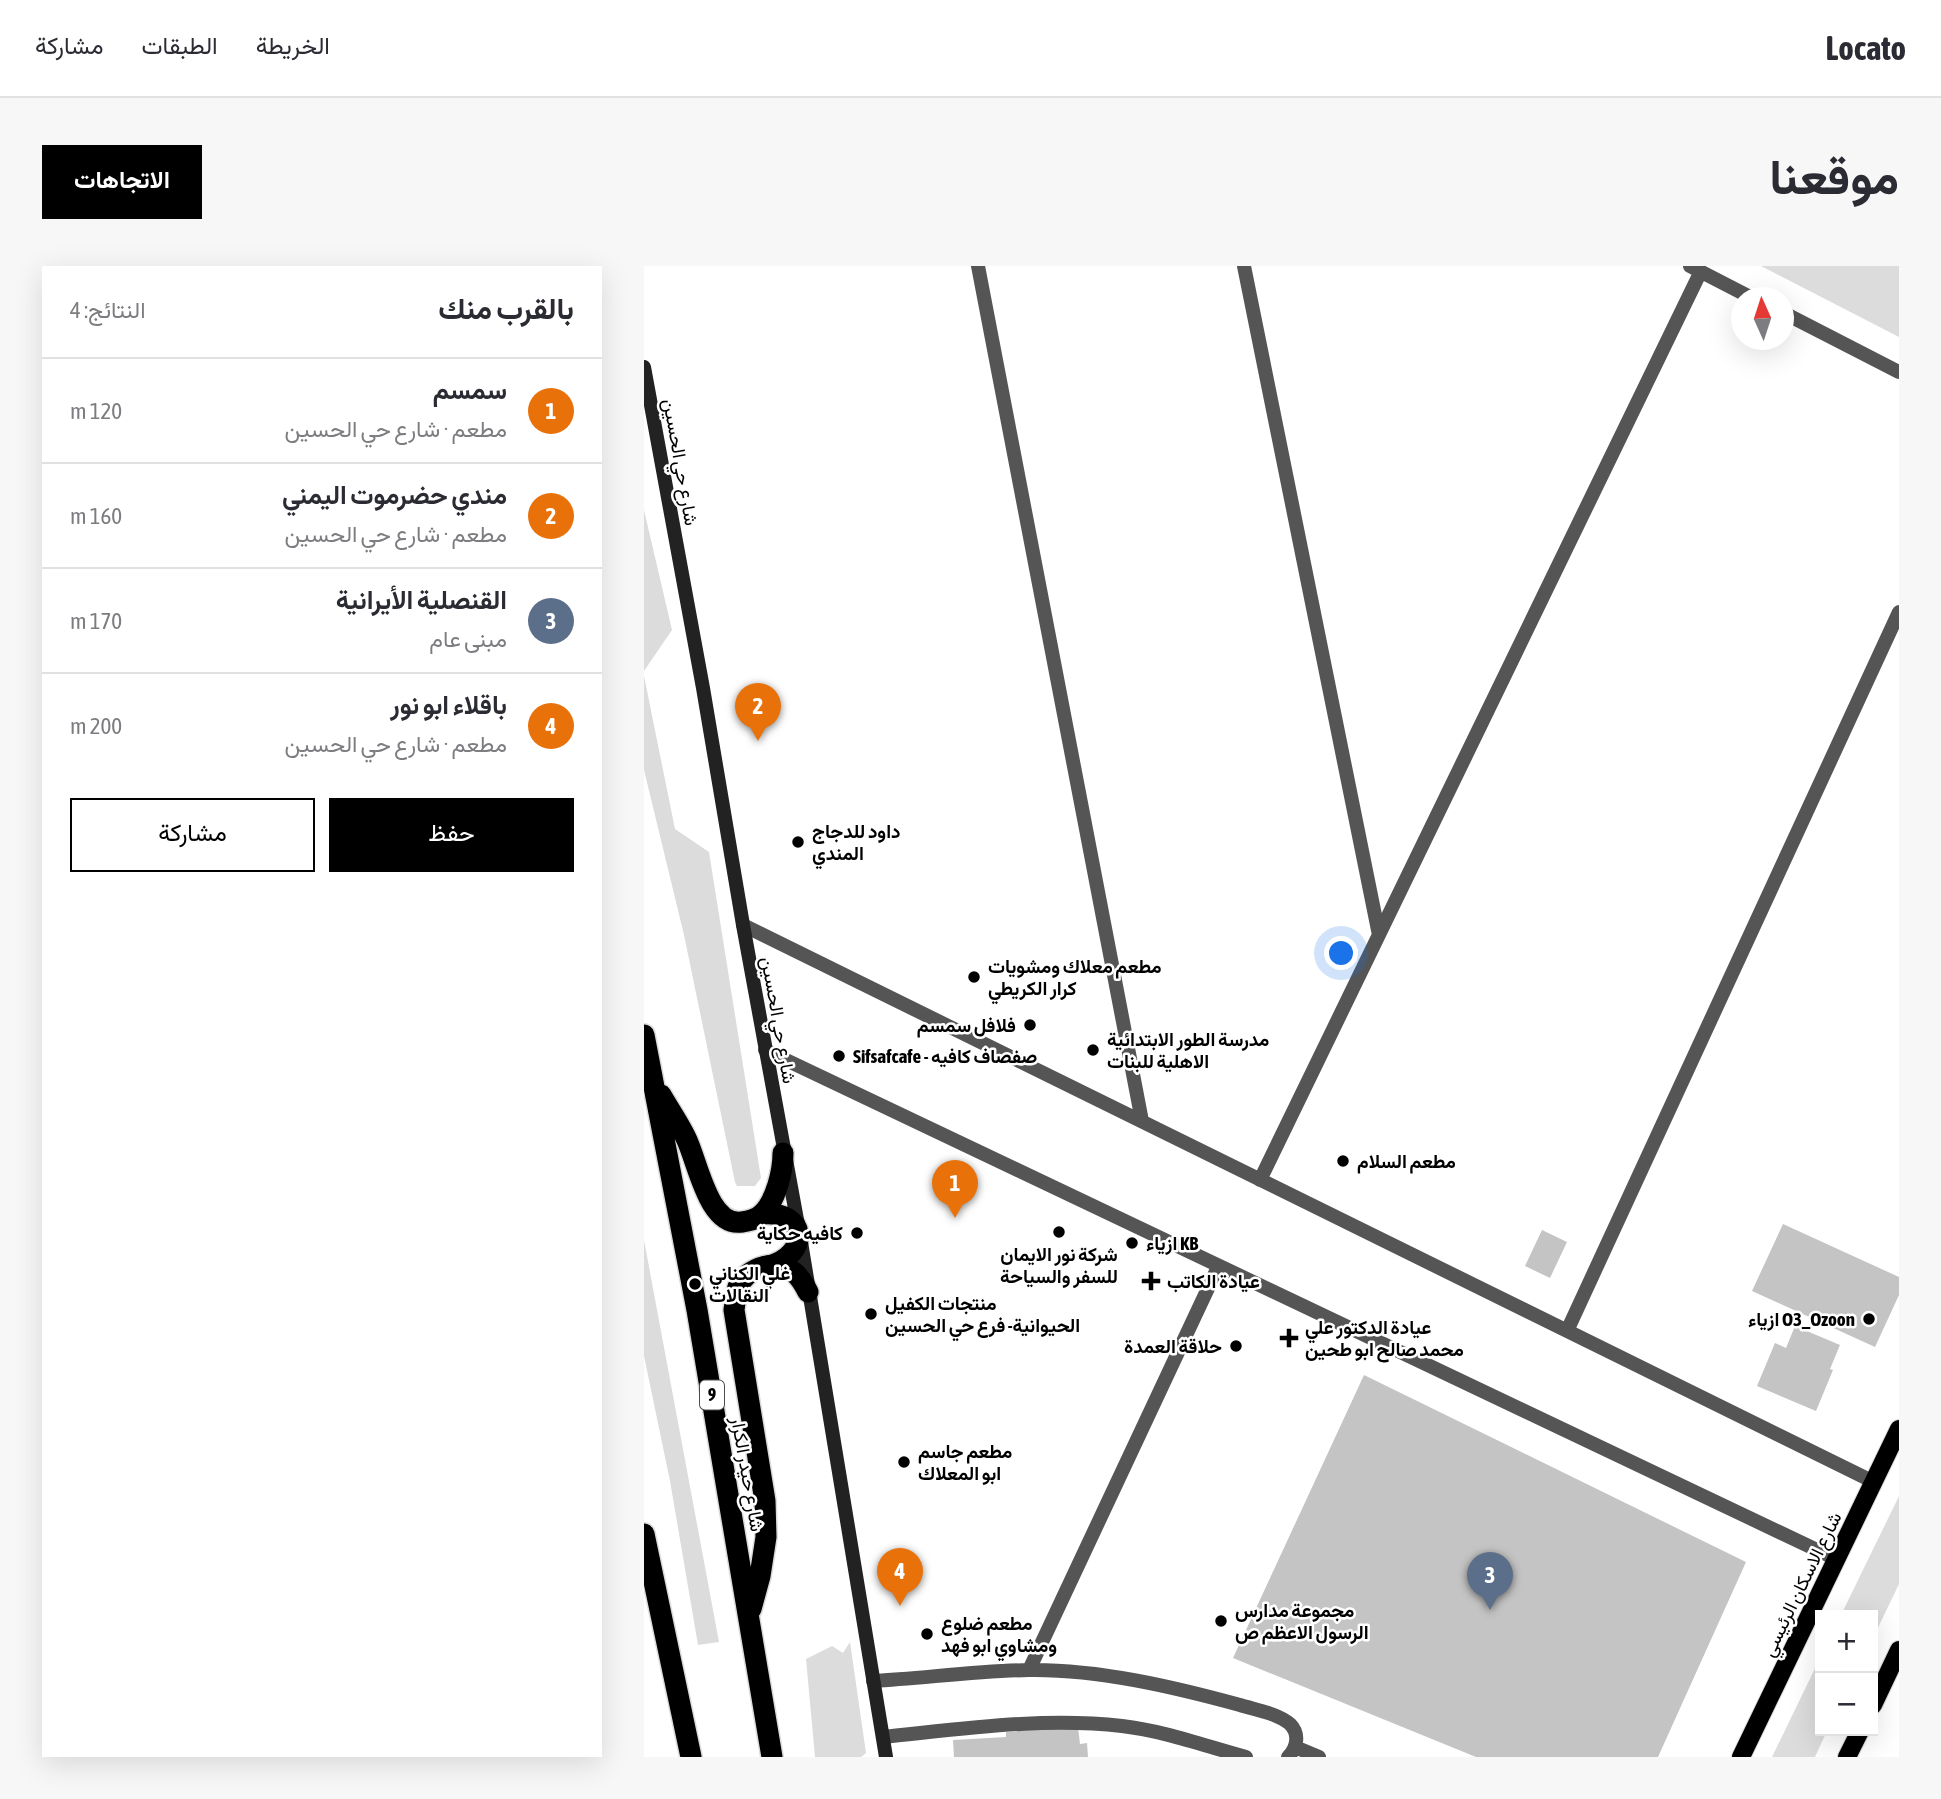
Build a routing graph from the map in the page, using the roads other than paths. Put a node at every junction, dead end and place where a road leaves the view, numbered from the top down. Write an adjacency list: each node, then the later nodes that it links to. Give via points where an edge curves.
1 (978, 266): 14 (street)
2 (1244, 266): 10 (street)
3 (1695, 269): 4 (street); 10 (street)
4 (1731, 287)
5 (1794, 319): 7 (street)
6 (644, 367): 9 (main road, شارع حي الحسين)
7 (1899, 372)
8 (1899, 612): 22 (street)
9 (743, 925): 12 (main road, شارع حي الحسين); 14 (street)
10 (1379, 935): 16 (street)
11 (644, 1035): 13 (highway, شارع حيدر الكرار / 9)
12 (765, 1051): 15 (main road, شارع حي الحسين); 20 (street)
13 (652, 1080): 17 (highway, via 686,1137 713,1206 723,1218 738,1222); 27 (highway, شارع حيدر الكرار / 9)
14 (1142, 1121): 16 (street)
15 (783, 1153): 17 (highway, via 775,1193); 18 (main road, شارع حي الحسين)
16 (1260, 1180): 22 (street)
17 (762, 1214): 18 (highway, via 784,1216 796,1224)
18 (800, 1236): 19 (highway, via 794,1252); 21 (main road, شارع حي الحسين)
19 (769, 1266): 21 (highway, via 796,1273); 27 (highway, via 745,1276 734,1310 765,1501 766,1537)
20 (1219, 1268): 26 (street); 29 (street)
21 (808, 1293): 30 (main road, شارع حي الحسين)
22 (1567, 1331): 24 (street)
23 (1899, 1429): 24 (main road, شارع الاسكان الرئيسي)
24 (1874, 1482): 26 (main road, شارع الاسكان الرئيسي)
25 (644, 1535): 35 (highway)
26 (1836, 1559): 40 (main road, شارع الاسكان الرئيسي)
27 (749, 1614): 36 (highway, شارع حيدر الكرار / 9)
28 (1899, 1650): 31 (main road)
29 (1029, 1670): 30 (street); 34 (street, via 1149,1684 1260,1711 1291,1726 1296,1734)
30 (873, 1681): 33 (main road, شارع حي الحسين)
31 (1878, 1694)
32 (1858, 1736): 41 (main road)
33 (883, 1737): 37 (main road, شارع حي الحسين); 38 (street, via 1029,1723 1086,1723 1160,1732)
34 (1291, 1752): 39 (street)
35 (691, 1757)
36 (772, 1757)
37 (886, 1757)
38 (1246, 1757)
39 (1319, 1757)
40 (1741, 1757)
41 (1847, 1757)

